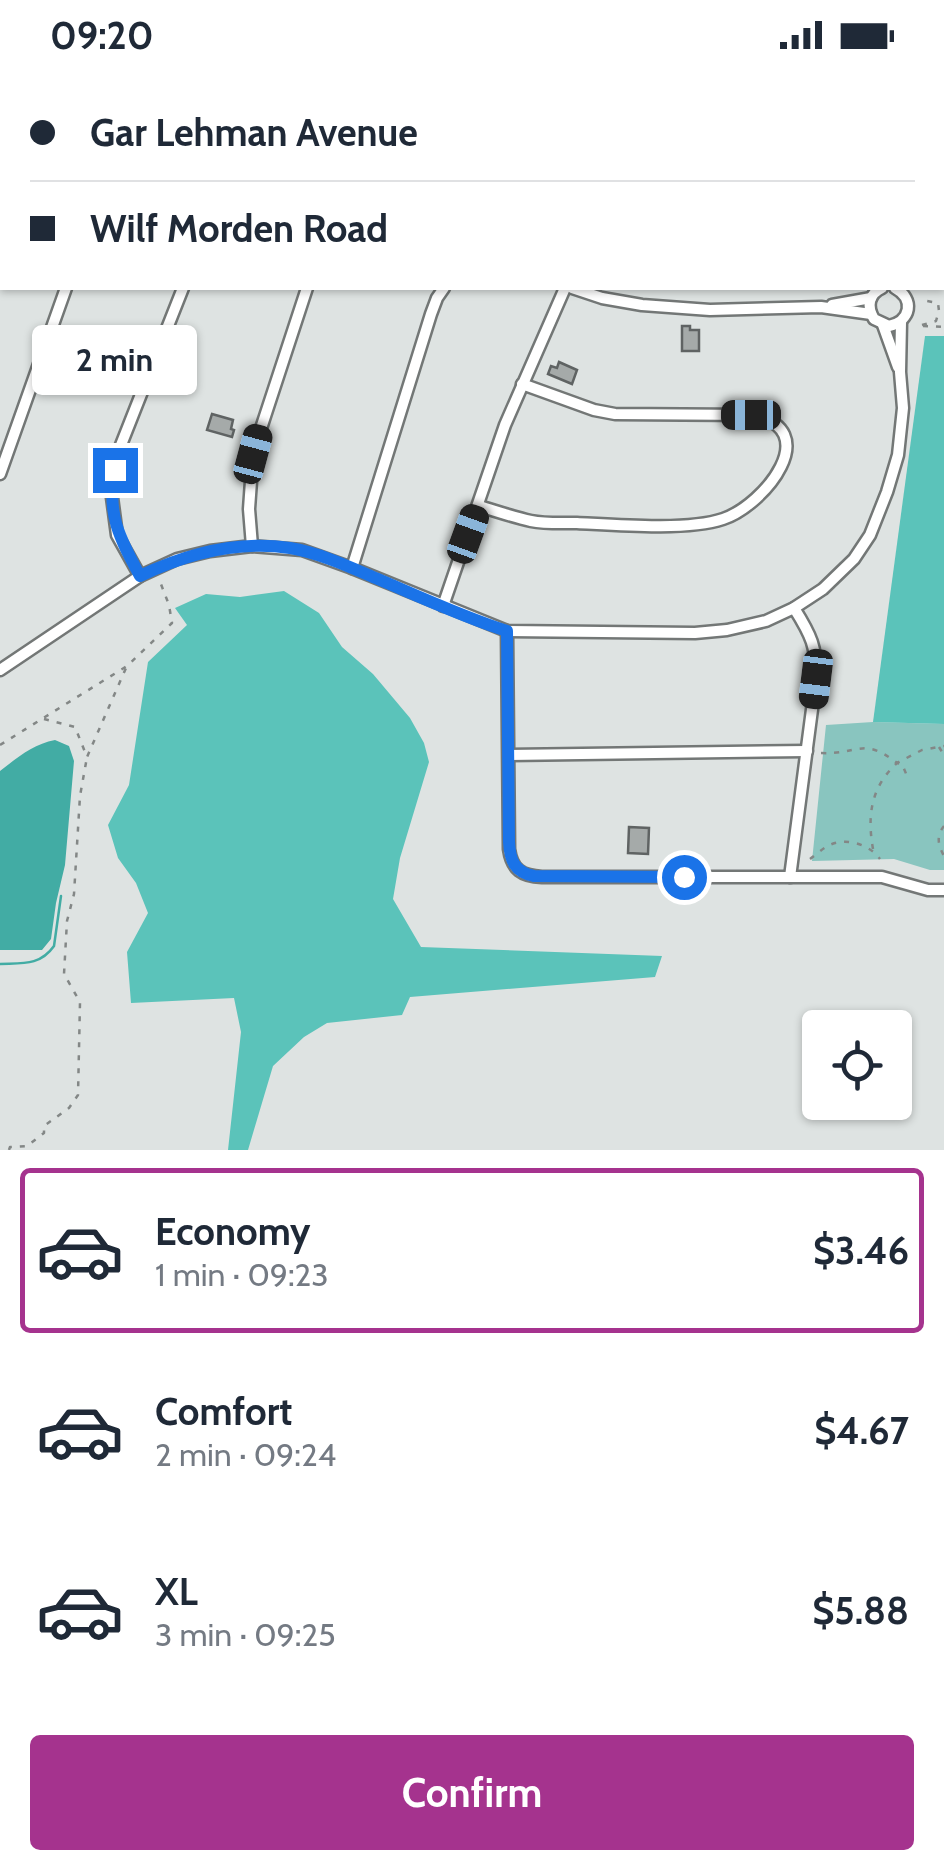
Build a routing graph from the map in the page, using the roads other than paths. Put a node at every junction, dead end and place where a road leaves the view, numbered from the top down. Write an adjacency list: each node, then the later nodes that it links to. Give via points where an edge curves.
1 (65, 290): 16 (street)
2 (183, 290): 20 (street, via 120,450 111,490 118,535)
3 (306, 290): 18 (street, via 253,454)
4 (443, 290): 19 (street)
5 (567, 290): 15 (street)
6 (575, 290): 10 (street, via 642,305 710,310)
7 (880, 290): 9 (street)
8 (900, 290): 12 (street, via 909,305)
9 (871, 298): 10 (street); 11 (street)
10 (821, 307): 11 (street)
11 (871, 314): 13 (street)
12 (901, 322): 13 (street); 14 (street)
13 (883, 325): 14 (street)
14 (900, 372): 22 (street, via 898,454 870,535 844,569)
15 (522, 384): 17 (street); 17 (street, via 615,414 765,418 783,430 786,454 778,474 748,507 692,525 533,522)
16 (0, 474)
17 (479, 506): 21 (street)
18 (252, 546): 19 (street, via 302,550); 20 (street, via 177,558)
19 (352, 568): 21 (street)
20 (140, 576): 24 (street)
21 (443, 606): 23 (street)
22 (794, 608): 23 (street, via 766,621 695,633); 25 (street, via 816,656)
23 (507, 631): 26 (street)
24 (0, 670)
25 (807, 752): 26 (street); 27 (street)
26 (509, 755): 27 (street, via 509,849 522,873)
27 (790, 876): 28 (street, via 882,877)
28 (944, 890)

